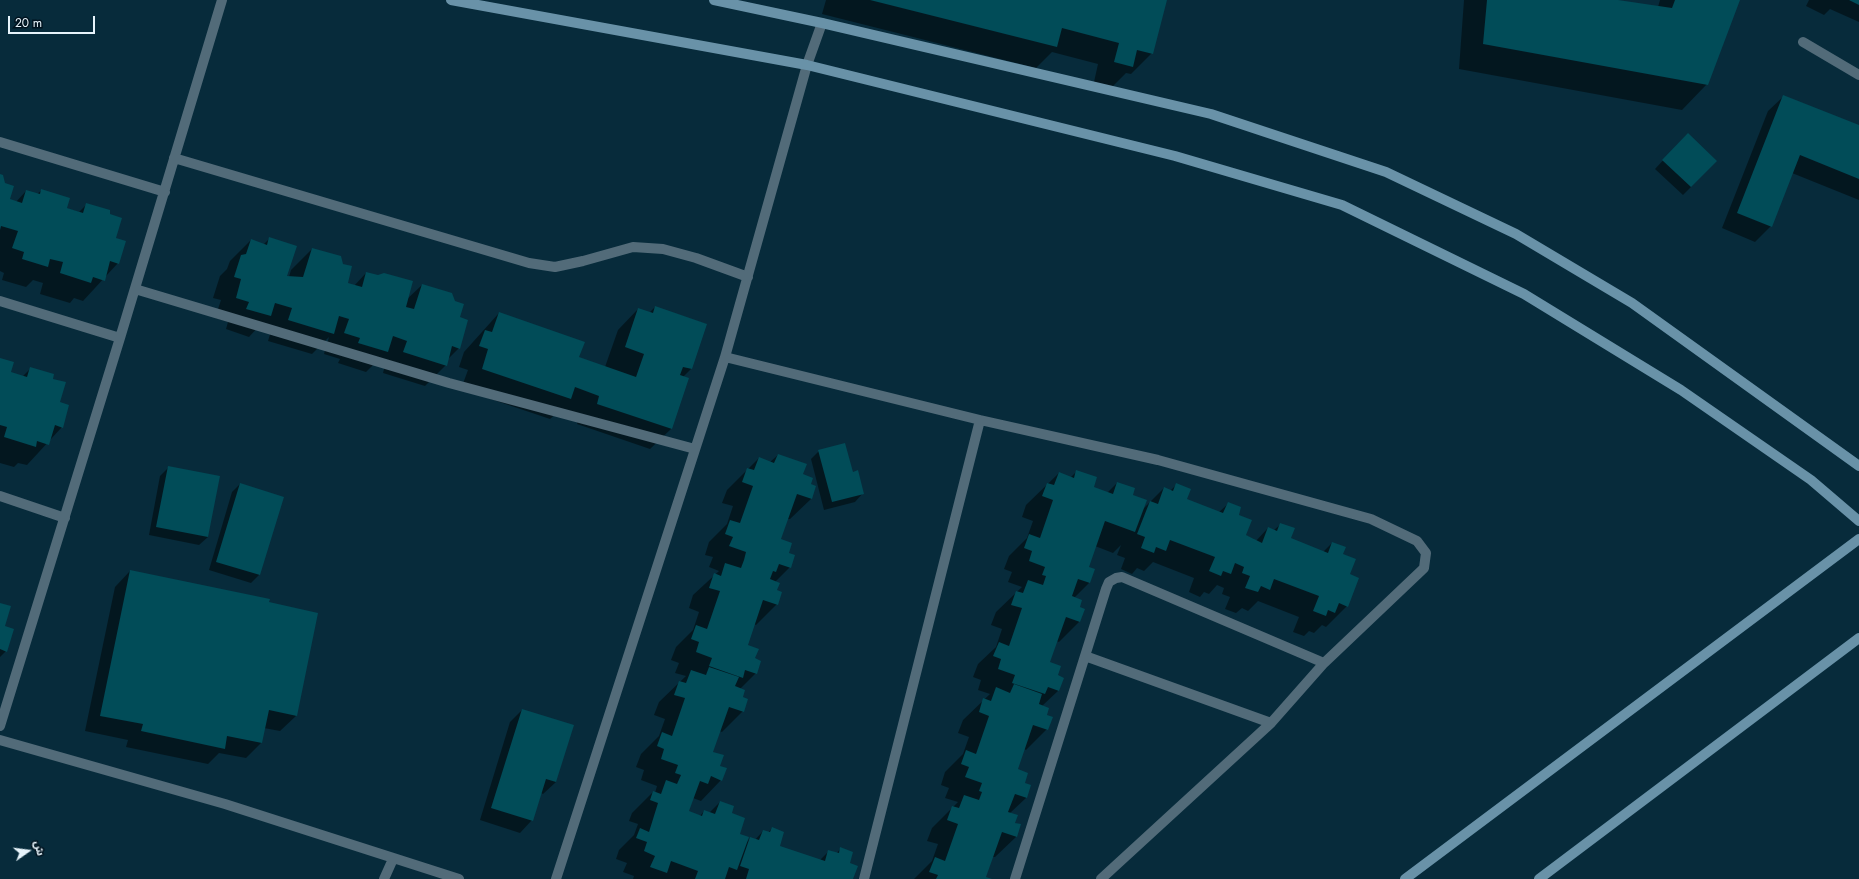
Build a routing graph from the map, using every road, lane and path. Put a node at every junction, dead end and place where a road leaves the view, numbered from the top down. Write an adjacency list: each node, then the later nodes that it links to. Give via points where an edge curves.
1 (222, 0): 9 (street)
2 (451, 0): 6 (street)
3 (714, 0): 4 (street)
4 (822, 23): 6 (street); 18 (street, via 1211,114 1386,172 1516,234 1632,303)
5 (1803, 42): 7 (street)
6 (807, 65): 11 (street); 21 (street, via 1175,156 1342,205 1524,294 1667,381 1811,480)
7 (1859, 75)
8 (0, 142): 10 (street)
9 (174, 158): 10 (street); 11 (street, via 529,264 555,266 633,247 663,249)
10 (165, 192): 12 (street)
11 (748, 277): 15 (street)
12 (135, 289): 14 (street); 17 (street, via 450,383)
13 (0, 301): 14 (street)
14 (120, 338): 20 (street)
15 (725, 357): 16 (street); 17 (street)
16 (980, 420): 25 (street, via 1158,460 1371,519 1417,541 1426,553 1424,568); 33 (street)
17 (695, 450): 32 (street)
18 (1859, 466)
19 (0, 496): 20 (street)
20 (65, 518): 27 (street)
21 (1859, 521)
22 (1859, 539): 36 (street)
23 (1859, 638): 37 (street)
24 (1085, 656): 25 (street, via 1109,582 1122,577); 26 (street); 34 (street)
25 (1324, 663): 26 (street)
26 (1271, 723): 35 (street)
27 (0, 726)
28 (0, 740): 29 (street, via 225,804)
29 (393, 859): 30 (street); 31 (street)
30 (384, 879)
31 (459, 879)
32 (556, 879)
33 (864, 879)
34 (1016, 879)
35 (1101, 879)
36 (1405, 879)
37 (1539, 879)

